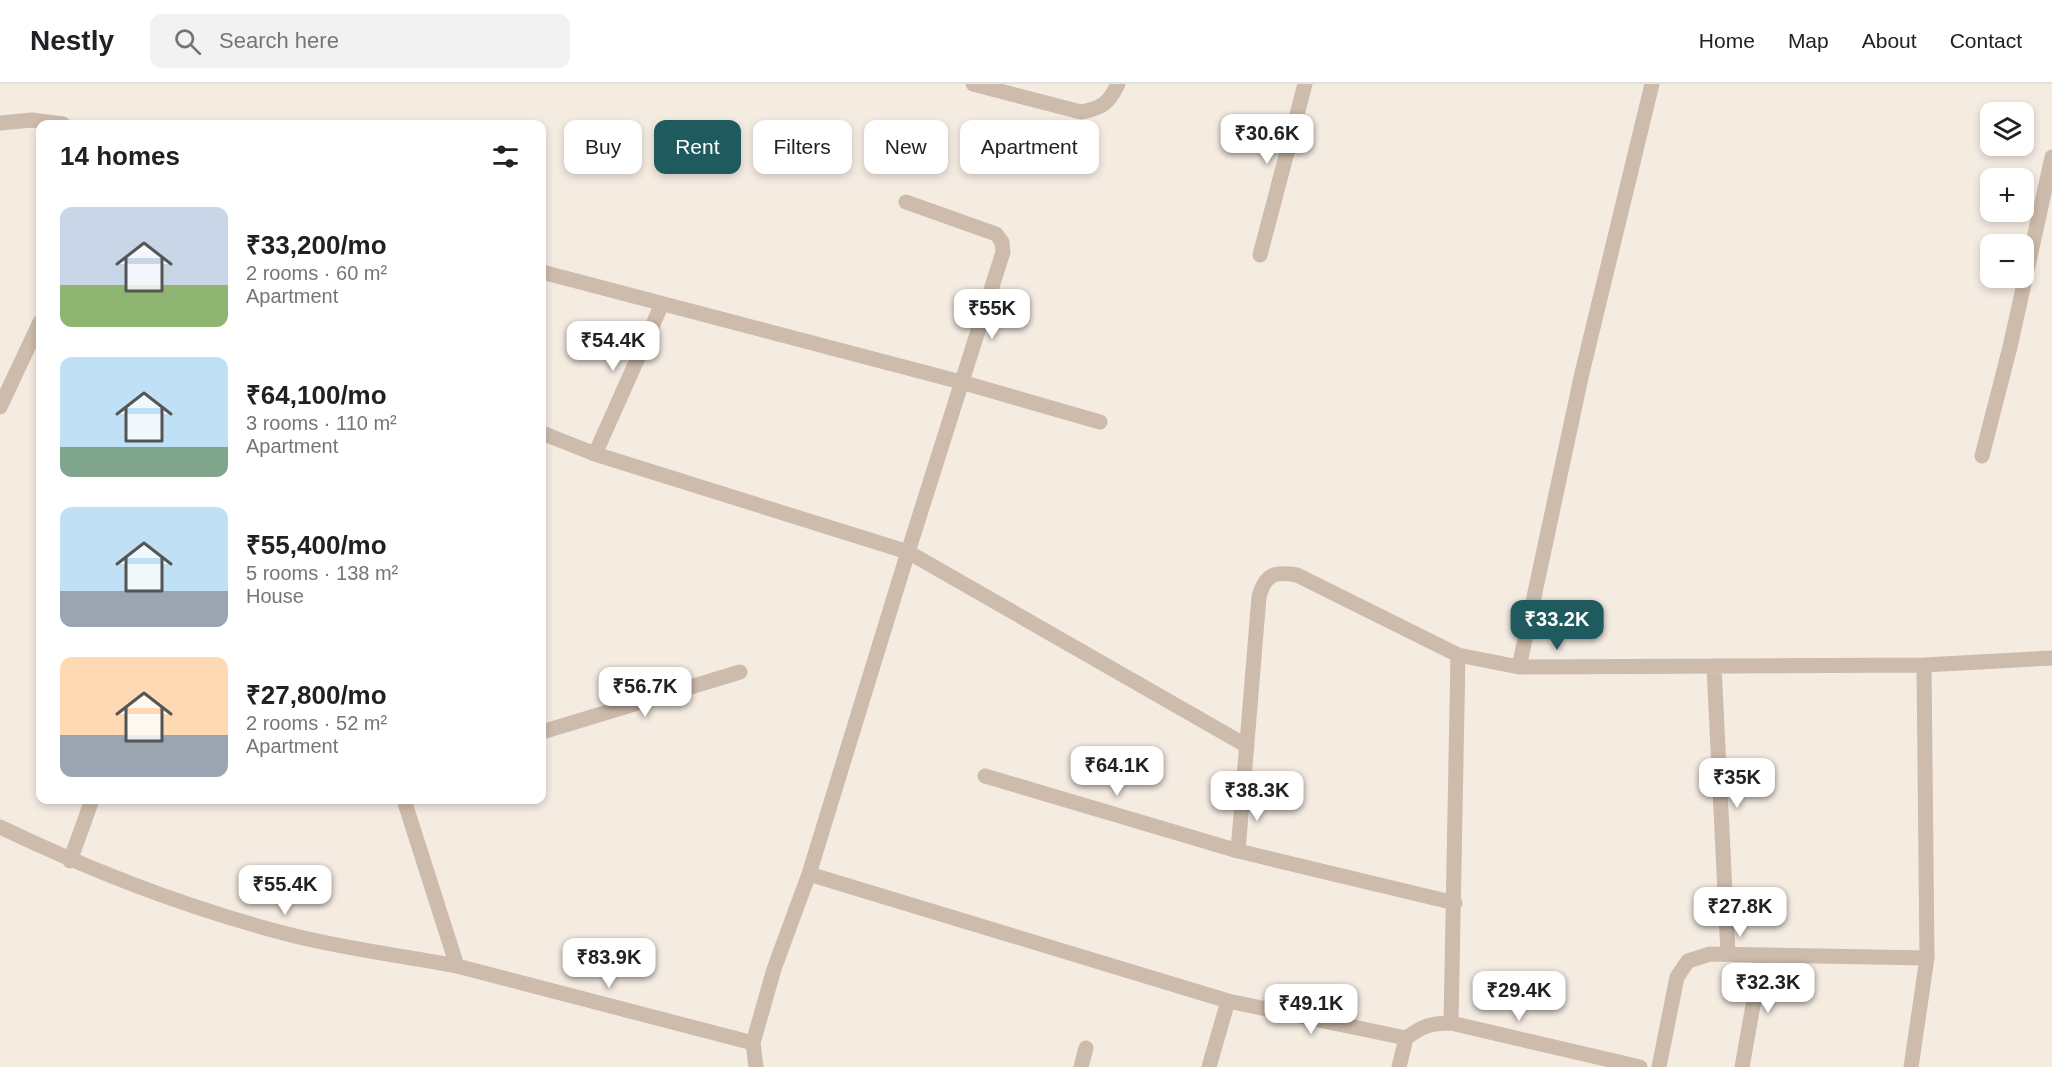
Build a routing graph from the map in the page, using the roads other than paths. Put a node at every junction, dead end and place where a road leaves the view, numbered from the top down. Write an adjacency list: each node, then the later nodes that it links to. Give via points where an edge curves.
1 (973, 84): 2 (street, via 1081,112 1098,109 1111,98)
2 (1118, 84)
3 (1305, 84): 9 (street)
4 (1652, 84): 24 (street, via 1582,373)
5 (36, 121): 6 (street)
6 (0, 123)
7 (2052, 157): 18 (street)
8 (906, 202): 13 (street, via 996,234 1002,242 1003,252)
9 (1260, 255)
10 (546, 273): 11 (street)
11 (662, 304): 13 (street); 17 (street)
12 (36, 330): 14 (street)
13 (961, 382): 15 (street); 19 (street)
14 (0, 407)
15 (1100, 422)
16 (546, 435): 17 (street)
17 (595, 453): 19 (street)
18 (1982, 456)
19 (908, 552): 27 (street); 34 (street)
20 (1458, 655): 24 (street); 27 (street, via 1297,575 1270,576 1259,597); 35 (street)
21 (2052, 658): 22 (street)
22 (1924, 664): 23 (street); 38 (street)
23 (1714, 666): 24 (street); 36 (street)
24 (1519, 667)
25 (740, 672): 26 (street)
26 (546, 731)
27 (1247, 746): 32 (street)
28 (985, 776): 32 (street)
29 (91, 804): 33 (street)
30 (405, 804): 39 (street)
31 (0, 827): 33 (street)
32 (1238, 851): 35 (street)
33 (70, 861): 39 (street, via 182,904 296,937)
34 (809, 874): 40 (street); 43 (street, via 774,969)
35 (1455, 903): 41 (street)
36 (1728, 954): 37 (street); 50 (street, via 1710,954 1688,961 1677,977)
37 (1762, 955): 38 (street); 51 (street)
38 (1927, 958): 52 (street)
39 (457, 966): 43 (street)
40 (1227, 1001): 42 (street); 47 (street)
41 (1451, 1023): 42 (street, via 1422,1026); 49 (street)
42 (1406, 1038): 48 (street)
43 (753, 1043): 45 (street)
44 (1086, 1048): 46 (street)
45 (756, 1067)
46 (1081, 1067)
47 (1209, 1067)
48 (1399, 1067)
49 (1640, 1067)
50 (1659, 1067)
51 (1742, 1067)
52 (1911, 1067)

